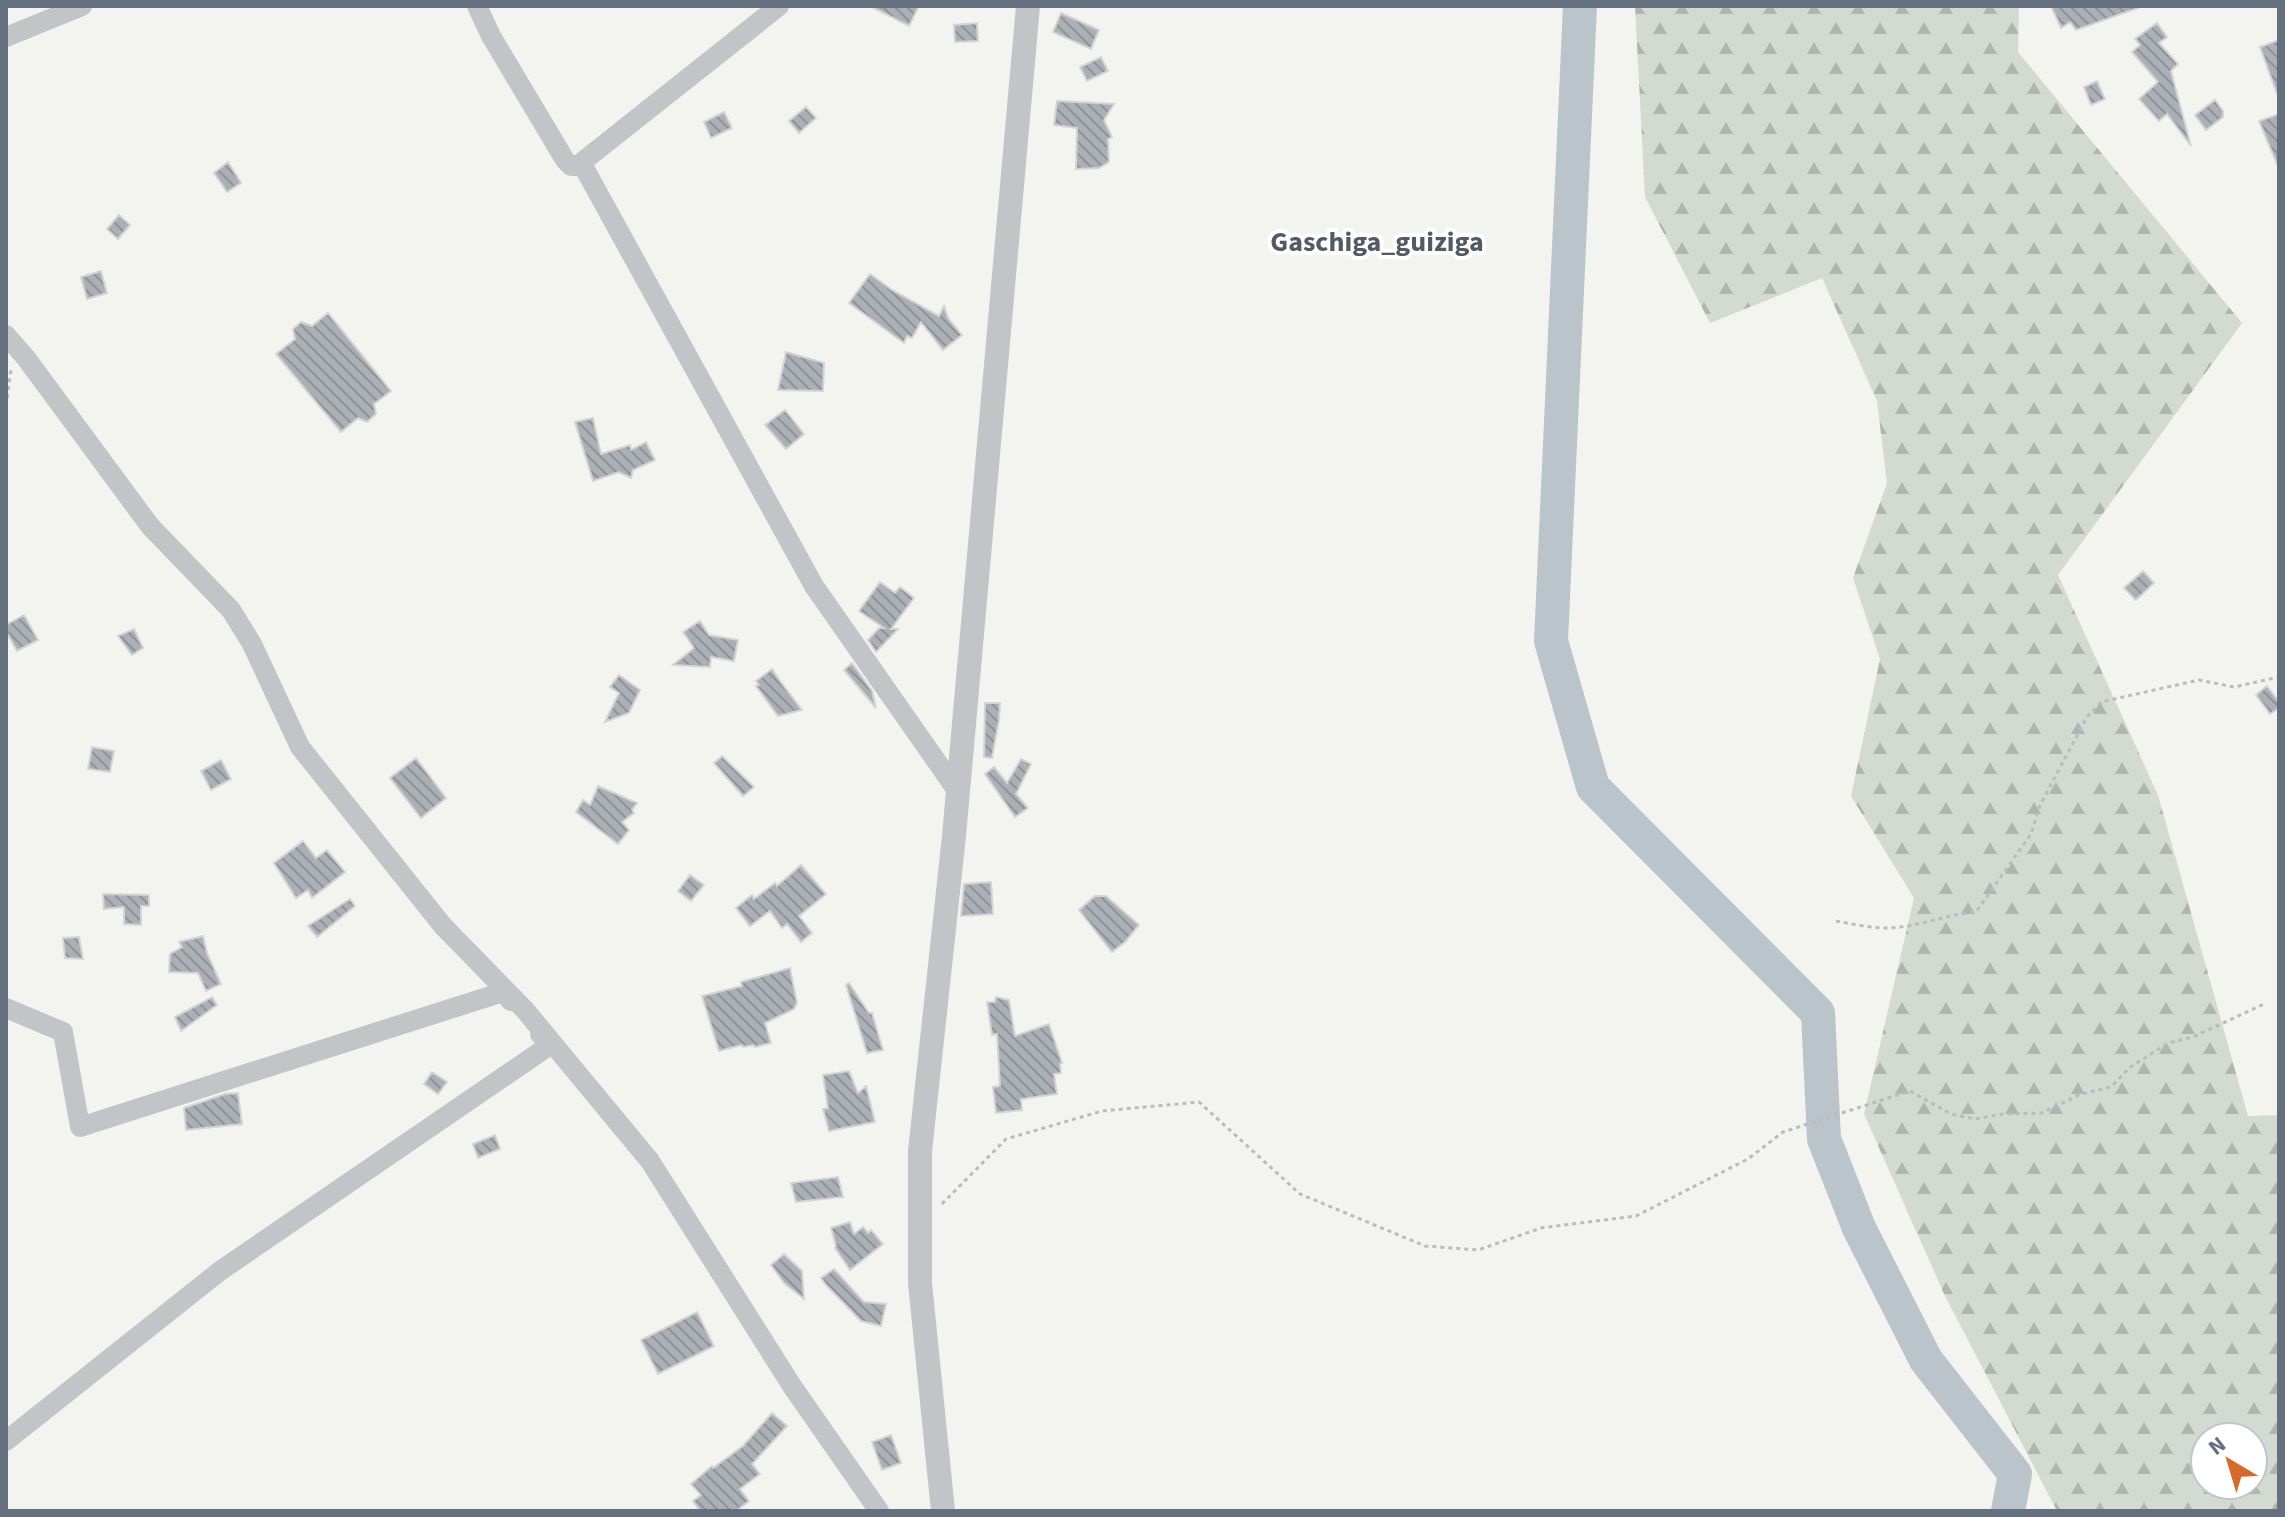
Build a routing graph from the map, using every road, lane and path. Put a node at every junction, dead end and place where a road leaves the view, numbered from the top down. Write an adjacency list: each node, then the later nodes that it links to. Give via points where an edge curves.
1 (82, 6): 5 (street)
2 (477, 6): 6 (street, via 565,160 571,166)
3 (779, 6): 6 (street)
4 (1028, 6): 10 (street)
5 (6, 37)
6 (582, 164): 10 (street, via 814,586)
7 (9, 338): 8 (path); 16 (street, via 150,526 231,610 300,747 443,926 525,1010 650,1161 792,1386)
8 (6, 406)
9 (2279, 677): 11 (path, via 2234,687 2189,681 2101,702 2087,717 2040,805 2031,834 1976,912 1898,928)
10 (958, 792): 14 (street, via 920,1151)
11 (1836, 921)
12 (2264, 1004): 14 (path, via 2168,1043 2129,1068 2111,1087 2081,1094 2051,1111 1975,1119 1951,1114 1910,1091 1783,1132 1748,1159 1636,1216 1541,1228 1478,1250 1425,1246 1300,1194 1199,1102 1102,1111 1006,1139)
13 (6, 1008): 15 (street, via 63,1032 80,1127 503,992 550,1045 220,1271)
14 (919, 1227): 17 (street)
15 (6, 1441)
16 (879, 1511)
17 (943, 1511)

